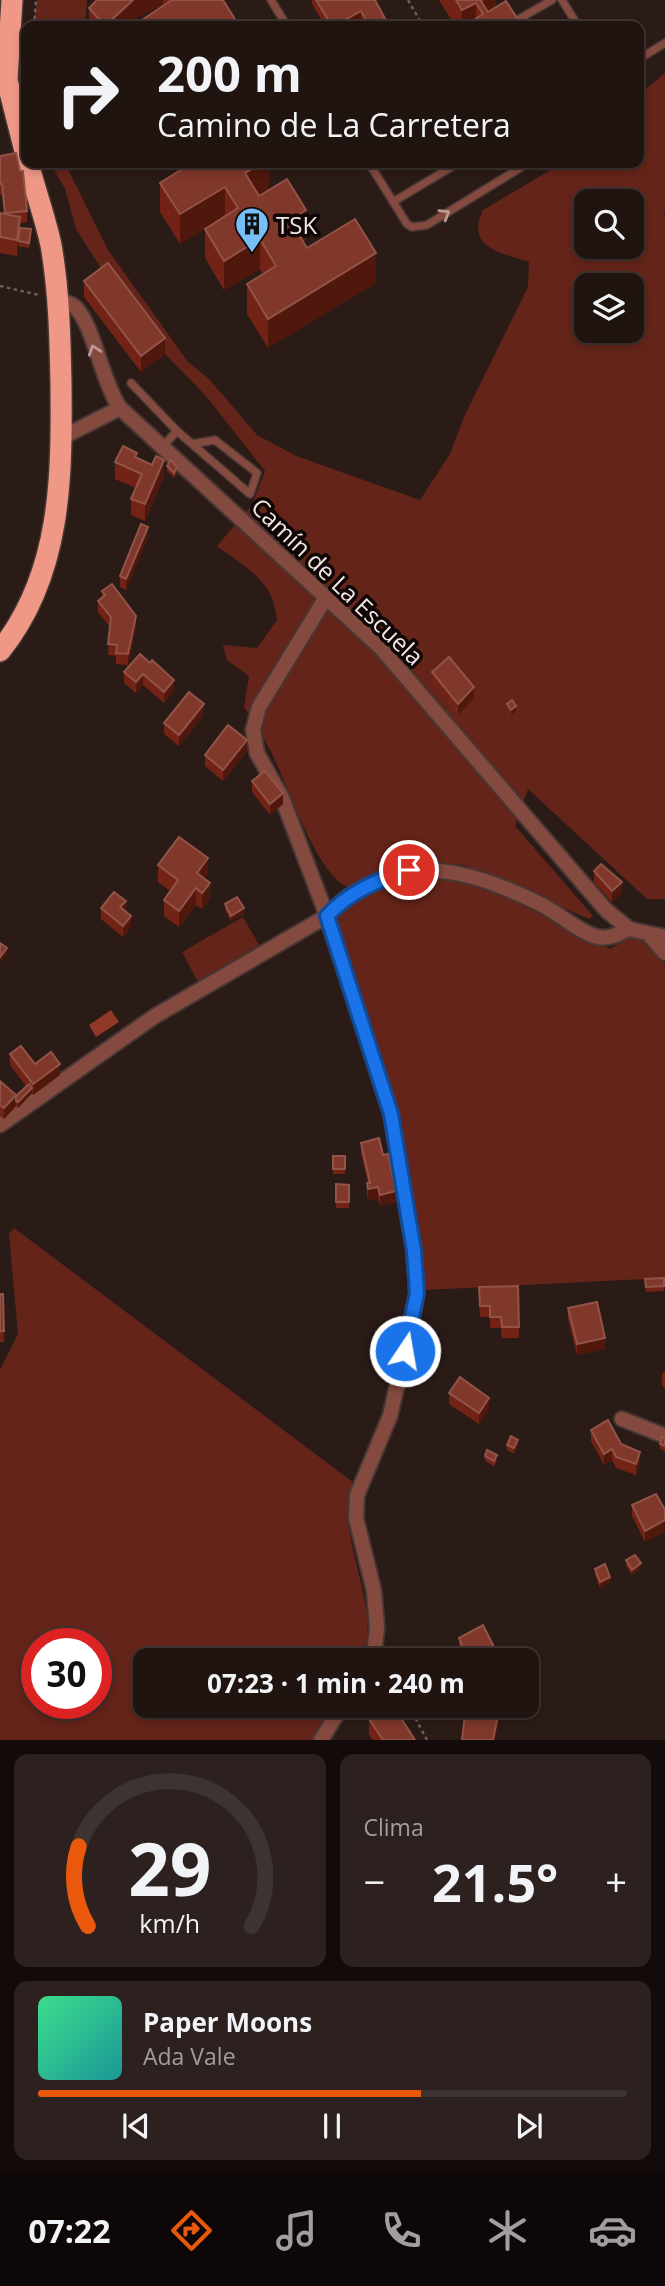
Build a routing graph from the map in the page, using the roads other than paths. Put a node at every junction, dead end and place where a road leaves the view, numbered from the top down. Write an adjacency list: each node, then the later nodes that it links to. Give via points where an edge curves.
1 (12, 0): 10 (highway, via 7,80)
2 (271, 0): 5 (lane)
3 (552, 0): 6 (lane)
4 (562, 0): 7 (lane)
5 (284, 21)
6 (516, 21)
7 (575, 21)
8 (665, 43): 9 (lane)
9 (644, 57)
10 (21, 135)
11 (29, 168): 16 (highway, via 50,242)
12 (372, 168): 15 (lane)
13 (450, 168): 15 (lane)
14 (520, 168): 15 (lane, one-way to 14, via 407,224 427,225)
15 (393, 202)
16 (59, 300): 18 (street, Camín de La Escuela, one-way to 16, via 104,382 86,324 74,306); 20 (highway)
17 (131, 383): 19 (lane)
18 (120, 408): 20 (street); 22 (street, Camín de La Escuela)
19 (177, 431): 21 (lane); 22 (lane)
20 (61, 438): 24 (highway, via 61,484 47,562 24,616)
21 (192, 444): 21 (lane, via 202,453 250,494 257,473 215,440)
22 (162, 447): 23 (street, Camín de La Escuela)
23 (325, 599): 25 (street, via 259,707 253,730 257,753 282,798); 26 (street, Camín de La Escuela, via 380,648 606,910)
24 (0, 651)
25 (327, 916): 26 (street, via 341,900 382,879 426,868 451,870 520,895 597,937); 30 (street, via 155,1016); 33 (street, via 391,1114 417,1293 390,1416 357,1495 356,1518 374,1591)
26 (629, 929): 27 (street, Camín de La Escuela)
27 (650, 936): 28 (street, Camín de La Escuela); 29 (street)
28 (665, 937)
29 (665, 953)
30 (0, 1125)
31 (622, 1419): 32 (street)
32 (665, 1436)
33 (375, 1648)
34 (335, 1718): 35 (street)
35 (321, 1740)

